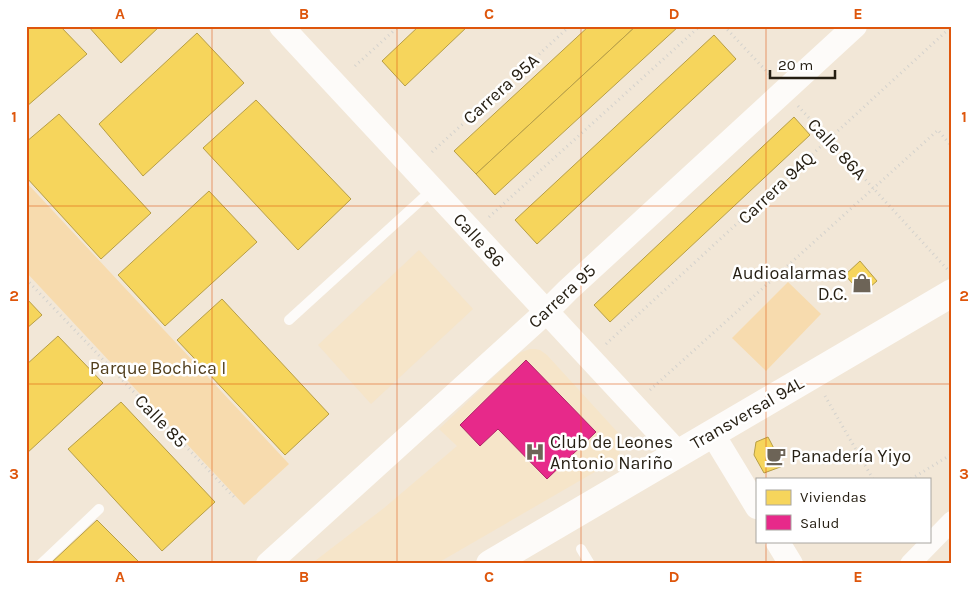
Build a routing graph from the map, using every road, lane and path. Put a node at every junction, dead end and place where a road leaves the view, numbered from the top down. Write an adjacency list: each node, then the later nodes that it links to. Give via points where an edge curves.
1 (281, 26): 14 (street, Calle 86)
2 (399, 26): 8 (path)
3 (570, 26): 12 (path, Carrera 95A)
4 (700, 26): 15 (path)
5 (724, 26): 9 (path, Calle 86A)
6 (855, 26): 9 (street, Carrera 95)
7 (952, 26): 10 (path, Carrera 94Q)
8 (355, 66)
9 (785, 91): 10 (path, Calle 86A); 18 (street, Carrera 95)
10 (829, 140): 13 (path, Calle 86A); 20 (path, Carrera 94Q)
11 (952, 147): 13 (path, via 938,130)
12 (432, 152)
13 (873, 188): 17 (path, Calle 86A); 21 (path)
14 (432, 190): 18 (street, Calle 86); 19 (lane)
15 (489, 218)
16 (26, 279): 28 (path, Calle 85)
17 (951, 283): 23 (main road, Transversal 94L)
18 (546, 312): 24 (street, Calle 86); 35 (street, Carrera 95)
19 (289, 320)
20 (601, 350)
21 (650, 390)
22 (824, 395): 26 (path)
23 (712, 433): 24 (main road, Transversal 94L); 29 (street)
24 (678, 454): 36 (main road, Transversal 94L)
25 (952, 454): 27 (path)
26 (872, 478)
27 (913, 478)
28 (234, 497)
29 (756, 505)
30 (98, 509): 34 (lane)
31 (952, 521): 39 (street)
32 (778, 542): 38 (street)
33 (582, 549): 37 (lane)
34 (41, 564)
35 (268, 564)
36 (490, 564)
37 (590, 564)
38 (791, 564)
39 (910, 564)

